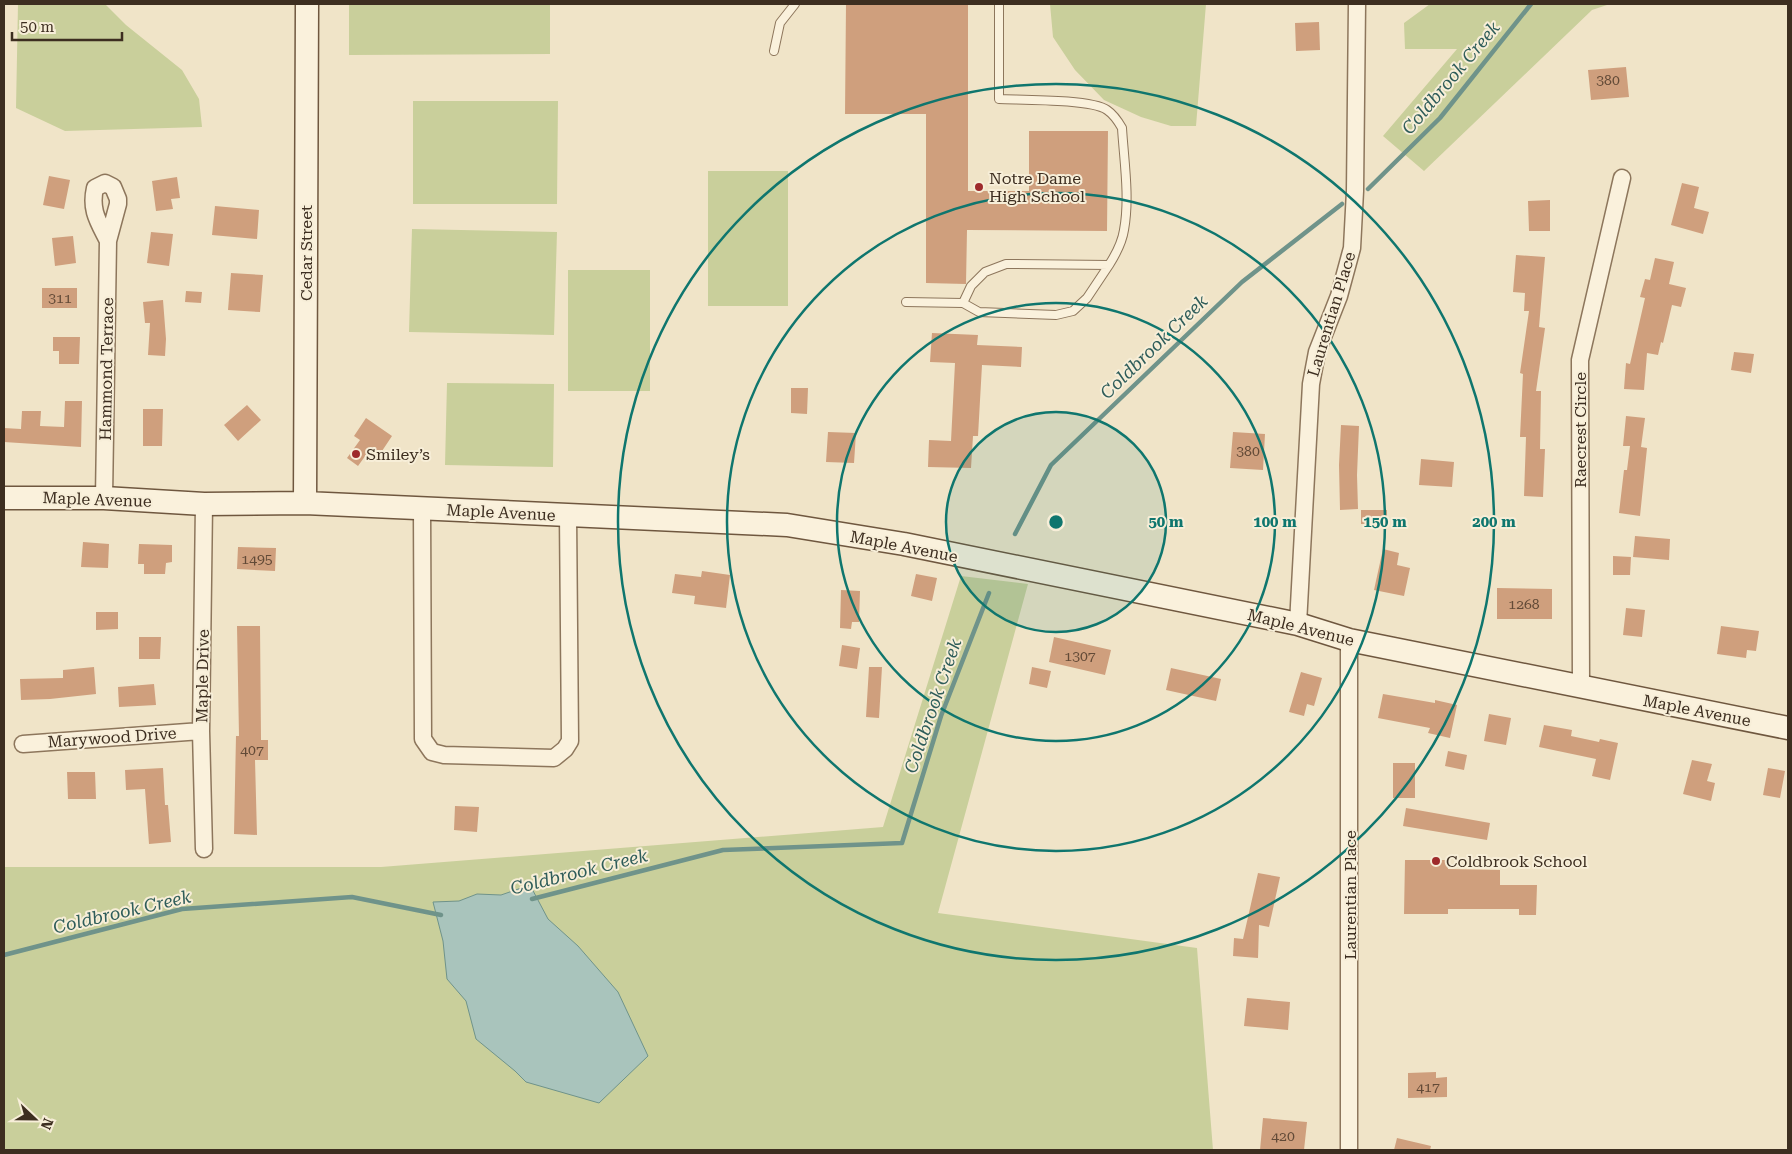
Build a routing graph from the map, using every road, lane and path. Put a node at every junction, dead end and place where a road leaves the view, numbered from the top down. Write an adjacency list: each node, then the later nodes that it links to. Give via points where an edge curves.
1 (306, 4): 13 (main road, Cedar Street)
2 (795, 4): 5 (lane, via 780,23)
3 (999, 4): 8 (lane, via 999,99 1088,103 1106,109 1122,128 1124,231)
4 (1357, 4): 17 (street, Laurentian Place, via 1352,248 1317,352 1311,384)
5 (774, 51)
6 (1622, 178): 19 (street, Raecrest Circle, via 1580,360)
7 (108, 240): 12 (street, Hammond Terrace)
8 (1109, 265): 10 (lane, via 1006,264 985,272 971,286); 10 (lane, via 1073,311 1056,315 979,312)
9 (906, 302): 10 (lane)
10 (963, 304)
11 (4, 498): 12 (main road, Maple Avenue)
12 (104, 498): 14 (main road, Maple Avenue)
13 (305, 503): 14 (main road, Maple Avenue); 15 (main road, Maple Avenue)
14 (204, 504): 21 (street, Maple Drive)
15 (422, 508): 16 (main road, Maple Avenue); 16 (street, via 423,739 432,752 444,755 554,758 570,741)
16 (568, 514): 17 (main road, Maple Avenue, via 787,525 904,544)
17 (1298, 624): 18 (main road, Maple Avenue)
18 (1350, 640): 19 (main road, Maple Avenue); 24 (street, Laurentian Place)
19 (1581, 687): 20 (main road, Maple Avenue)
20 (1788, 728)
21 (201, 731): 22 (street, Marywood Drive); 23 (street, Maple Drive)
22 (22, 744)
23 (204, 849)
24 (1350, 1150)

